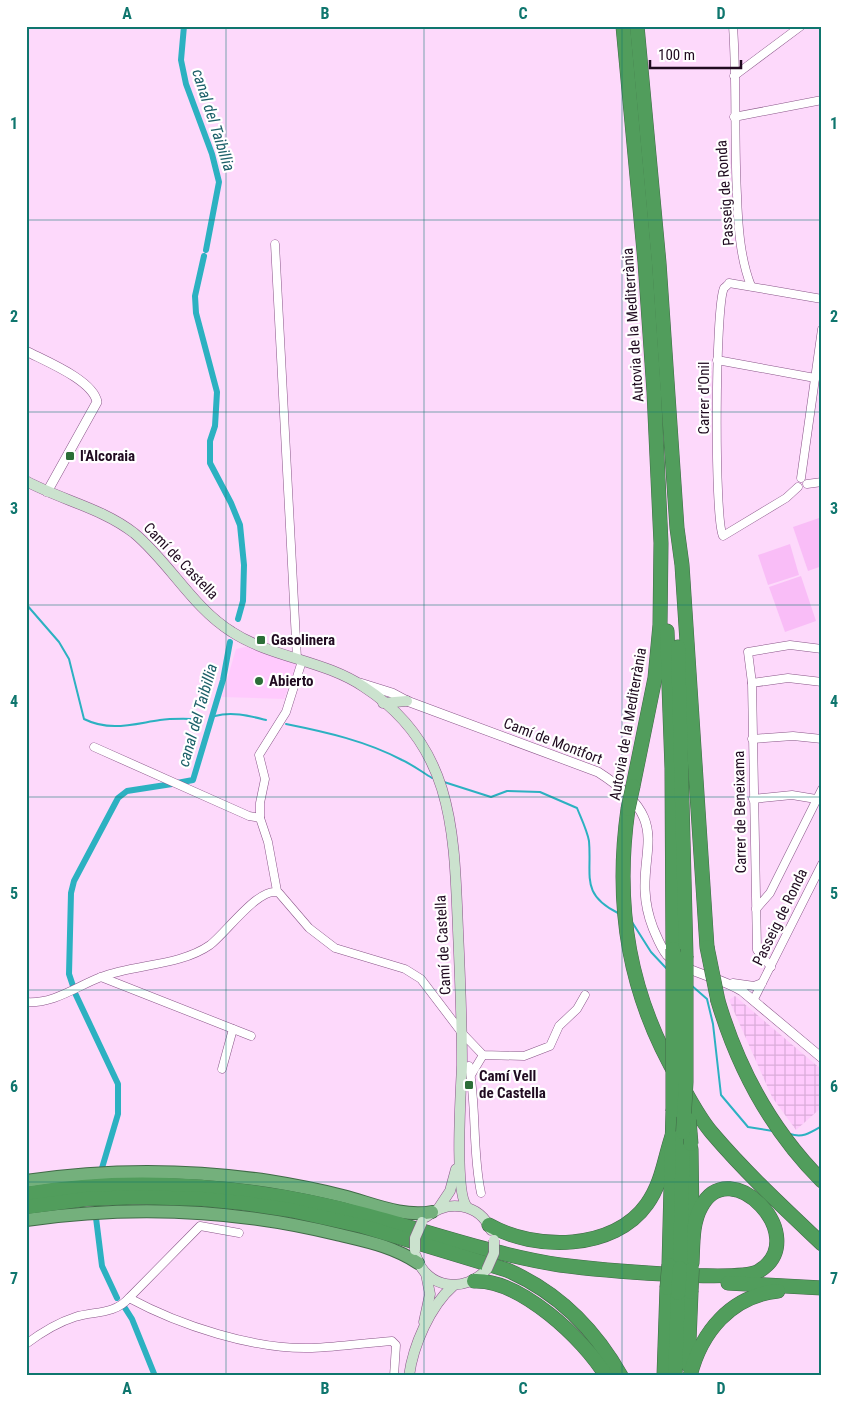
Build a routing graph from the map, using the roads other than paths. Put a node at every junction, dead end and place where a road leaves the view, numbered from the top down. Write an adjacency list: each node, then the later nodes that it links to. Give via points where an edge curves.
1 (623, 26): 20 (highway, Autovia de la Mediterrània, via 647,281)
2 (637, 26): 19 (highway, Autovia de la Mediterrània, via 659,263)
3 (733, 26): 5 (street, Passeig de Ronda)
4 (801, 26): 5 (street)
5 (734, 76): 7 (street, Passeig de Ronda)
6 (822, 100): 7 (street)
7 (734, 118): 9 (street, Passeig de Ronda, via 738,220)
8 (275, 244): 22 (street)
9 (751, 286): 10 (street); 13 (street, Carrer d'Onil, via 730,283 724,288 718,321)
10 (822, 299)
11 (822, 329): 14 (street)
12 (26, 351): 18 (street, via 85,385 96,395 97,402)
13 (718, 360): 14 (street); 16 (street, Carrer d'Onil, via 717,468 722,536 786,498 798,487 797,482)
14 (817, 375): 16 (street)
15 (26, 481): 18 (main road, Camí de Castella)
16 (804, 481): 17 (street)
17 (822, 482)
18 (46, 492): 22 (main road, Camí de Castella, via 115,520 136,535 202,606 231,632)
19 (677, 528): 57 (highway, bridge, via 686,956 686,1082); 59 (highway, Autovia de la Mediterrània, bridge, via 707,947 718,1001 746,1076 775,1123)
20 (661, 543): 57 (highway, bridge, via 665,568 672,768 673,1111); 72 (highway, Autovia de la Mediterrània, bridge, via 656,678 632,786 624,840 623,887 629,952 656,1040 697,1112 747,1172)
21 (822, 649): 24 (street, Carrer de Beneixama, via 790,646 748,652)
22 (304, 661): 25 (main road, Camí de Castella); 38 (street, via 286,712 259,755 265,780)
23 (822, 682): 24 (street, via 788,678)
24 (752, 683): 31 (street, Carrer de Beneixama)
25 (353, 684): 26 (street, Camí de Montfort); 28 (main road, Camí de Castella); 30 (main road, Camí de Castella)
26 (392, 693): 27 (street, Camí de Montfort); 28 (main road)
27 (407, 701): 28 (main road); 29 (street, via 402,704); 44 (street, Camí de Montfort, via 598,772 624,790 644,816 650,835 644,886 647,909 662,947 677,963)
28 (385, 703): 29 (main road, Camí de Castella); 30 (main road)
29 (398, 715): 34 (main road, Camí de Castella)
30 (406, 731): 34 (main road, Camí de Castella)
31 (752, 739): 32 (street, via 793,736); 36 (street, Carrer de Beneixama)
32 (822, 739)
33 (94, 747): 38 (street, via 239,812)
34 (428, 756): 50 (main road, Camí de Castella, via 445,795 452,828)
35 (822, 790): 37 (street)
36 (753, 798): 37 (street, via 792,795); 41 (street, Carrer de Beneixama)
37 (816, 799): 41 (street, via 770,894)
38 (260, 818): 40 (street)
39 (822, 864): 42 (street, Passeig de Ronda)
40 (277, 891): 43 (street, via 266,892 248,906 224,933 207,946 171,960); 50 (street, via 309,928 335,948 405,969 421,980)
41 (756, 909): 42 (street, Carrer de Beneixama, via 758,950)
42 (771, 966): 45 (street, Passeig de Ronda)
43 (101, 977): 48 (street, via 41,1003); 49 (street)
44 (729, 982): 45 (street, Passeig de Ronda, via 754,986); 47 (street, Camí de Montfort)
45 (762, 983): 47 (street, Passeig de Ronda)
46 (585, 995): 52 (street, via 577,1009 559,1026 550,1046 524,1056)
47 (754, 998): 53 (street, Camí de Montfort)
48 (26, 1002)
49 (233, 1029): 51 (street); 55 (street)
50 (462, 1033): 52 (street); 58 (main road, Camí de Castella)
51 (251, 1036)
52 (483, 1055): 56 (street)
53 (822, 1058)
54 (469, 1066): 56 (street)
55 (222, 1068)
56 (471, 1075): 63 (street, via 476,1168)
57 (682, 1137): 69 (highway, via 653,1195 637,1215 614,1231 587,1240 549,1240 510,1233); 74 (highway); 74 (highway)
58 (460, 1138): 66 (main road, Camí de Castella, via 462,1194); 67 (main road, Camí de Castella, via 455,1177 450,1191)
59 (822, 1180)
60 (26, 1181): 62 (highway)
61 (104, 1192): 62 (highway); 62 (highway); 67 (highway, via 162,1172 226,1176 322,1191 413,1214); 71 (highway, via 243,1203 325,1216); 73 (highway, via 145,1209 262,1218 309,1227 389,1248 406,1255); 74 (highway, via 173,1186 255,1192 365,1214 460,1242 549,1263 616,1271)
62 (87, 1193): 64 (highway); 65 (highway); 68 (highway)
63 (481, 1193)
64 (26, 1194)
65 (26, 1207)
66 (468, 1207): 67 (main road, via 453,1205); 69 (main road)
67 (435, 1210): 73 (main road, bridge, via 422,1222 415,1238 414,1250)
68 (26, 1220)
69 (489, 1225): 75 (main road, bridge, via 494,1253 487,1269)
70 (239, 1233): 79 (street, via 200,1226)
71 (400, 1237): 76 (highway, via 548,1271 608,1277); 85 (highway, via 507,1270 542,1288 568,1307 588,1328 610,1356)
72 (822, 1244)
73 (422, 1268): 77 (main road, via 436,1281); 81 (main road, via 430,1294)
74 (683, 1268): 74 (highway, via 698,1215 708,1196 734,1189 753,1197 767,1212 776,1230 776,1249 759,1271 742,1275); 76 (highway, via 721,1278); 78 (highway, bridge); 78 (highway, bridge)
75 (474, 1280): 77 (main road); 84 (highway, via 509,1290 544,1310 571,1332)
76 (820, 1285): 88 (highway, via 769,1292 732,1308 705,1336)
77 (453, 1286): 81 (main road, via 433,1312)
78 (679, 1291): 86 (highway); 87 (highway); 88 (highway)
79 (129, 1298): 80 (street, via 115,1309 77,1316 50,1327); 82 (street, via 180,1323 251,1342 310,1348 392,1341 396,1345)
80 (26, 1344)
81 (418, 1344): 83 (main road)
82 (394, 1376)
83 (409, 1376)
84 (606, 1376)
85 (620, 1376)
86 (664, 1376)
87 (675, 1376)
88 (688, 1376)

